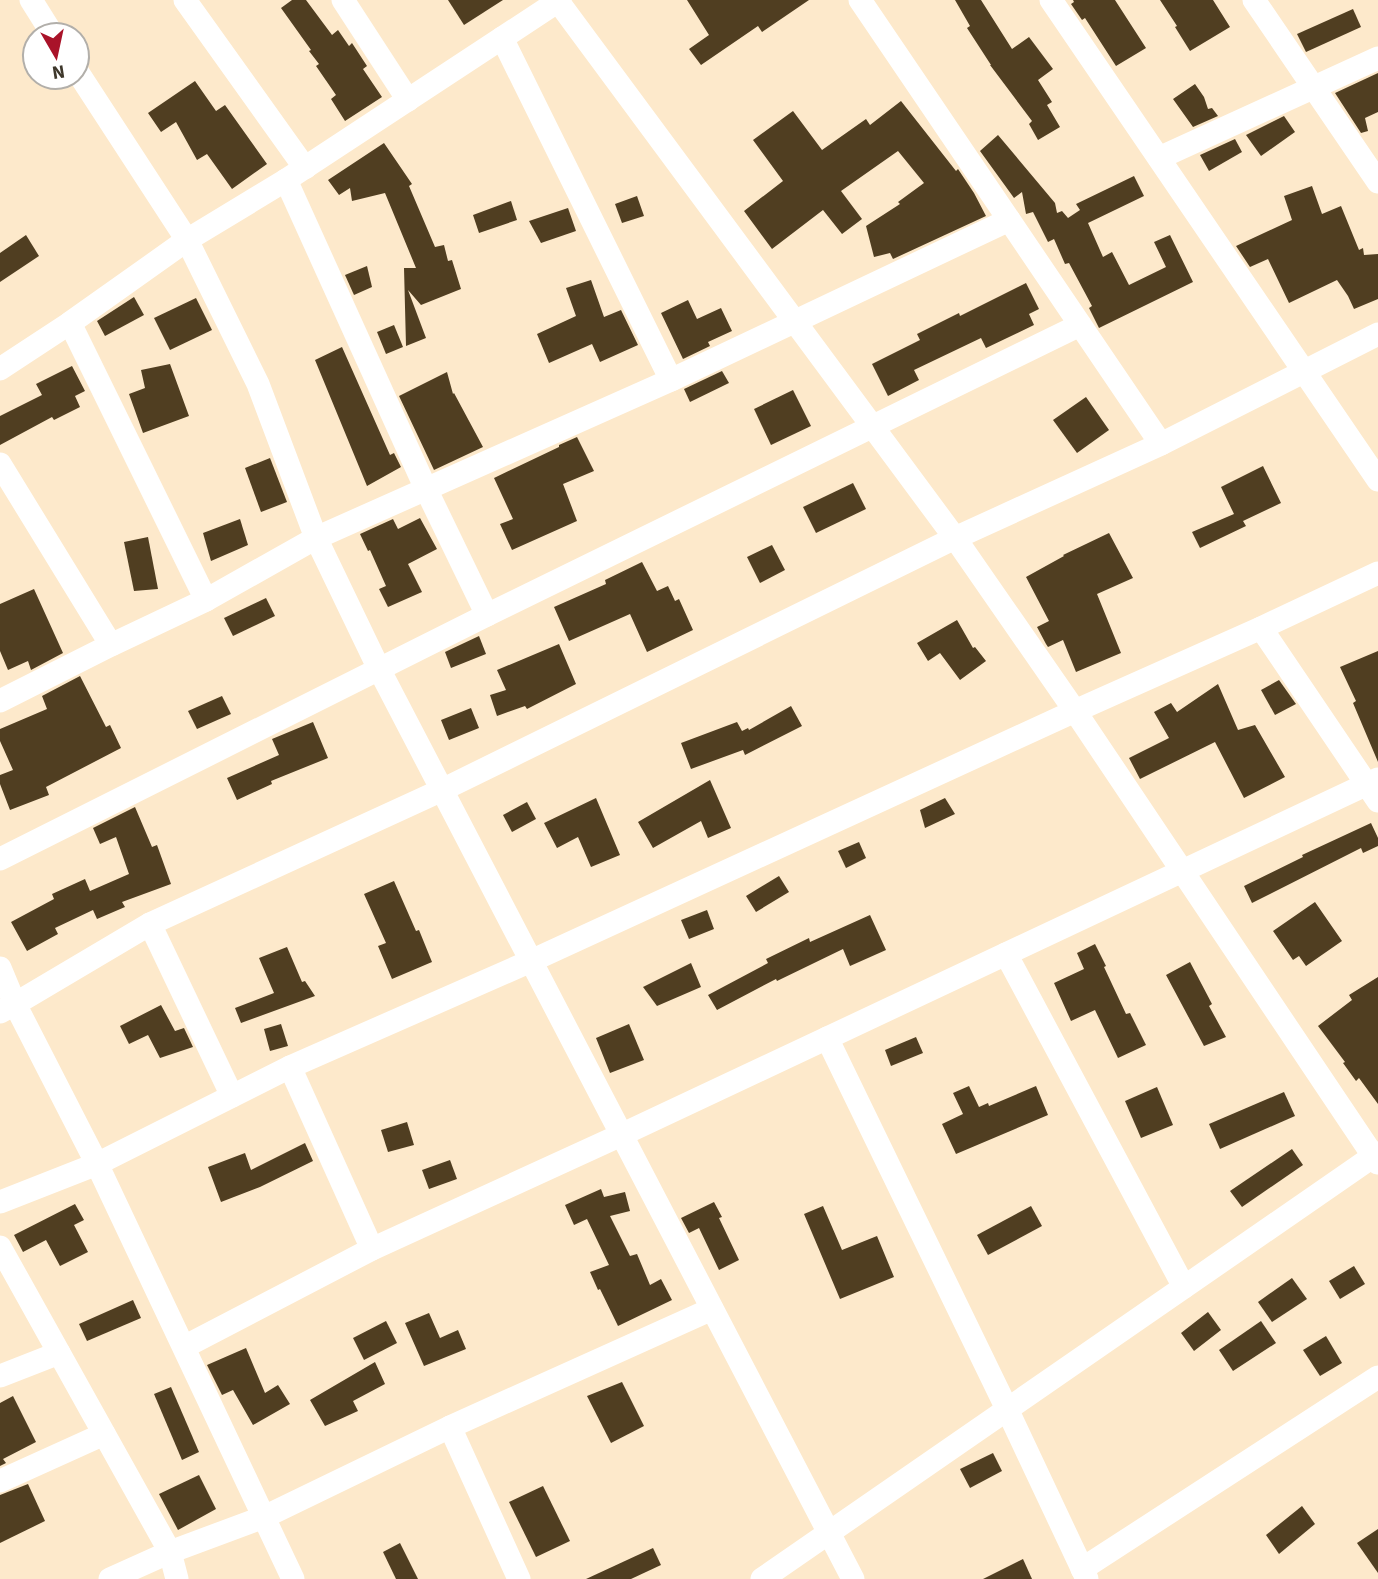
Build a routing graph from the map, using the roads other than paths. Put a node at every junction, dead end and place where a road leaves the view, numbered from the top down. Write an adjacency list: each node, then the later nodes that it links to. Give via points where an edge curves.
1 (30, 0): 8 (street)
2 (185, 0): 15 (street)
3 (343, 0): 13 (street)
4 (558, 0): 9 (street); 19 (street)
5 (860, 0): 17 (street)
6 (1051, 0): 14 (street)
7 (1254, 0): 11 (street)
8 (44, 21)
9 (502, 38): 13 (street); 25 (street)
10 (1378, 58): 11 (street)
11 (1314, 88): 14 (street); 16 (street)
12 (90, 91): 18 (street)
13 (408, 100): 15 (street)
14 (1159, 158): 24 (street)
15 (296, 174): 18 (street); 30 (street)
16 (1378, 182)
17 (1009, 220): 19 (street); 21 (street)
18 (187, 240): 20 (street); 31 (street, via 258,384)
19 (796, 321): 25 (street); 26 (street)
20 (70, 323): 23 (street); 34 (street)
21 (1080, 325): 26 (street); 27 (street)
22 (1378, 334): 24 (street)
23 (0, 369)
24 (1304, 371): 27 (street); 29 (street)
25 (671, 380): 30 (street)
26 (873, 426): 32 (street); 35 (street)
27 (1161, 444): 32 (street)
28 (0, 464): 37 (street)
29 (1378, 480)
30 (426, 489): 31 (street); 35 (street)
31 (316, 538): 34 (street); 38 (street)
32 (955, 538): 40 (street); 42 (street)
33 (1378, 573): 36 (street)
34 (206, 600): 37 (street)
35 (487, 615): 38 (street)
36 (1261, 628): 40 (street); 41 (street)
37 (111, 645): 39 (street)
38 (379, 669): 42 (street); 43 (street)
39 (0, 701)
40 (1075, 711): 44 (street); 47 (street)
41 (1374, 788): 44 (street)
42 (442, 790): 45 (street); 47 (street)
43 (0, 859)
44 (1182, 871): 46 (street); 54 (street)
45 (150, 924): 49 (street); 52 (street)
46 (1006, 954): 50 (street); 59 (street)
47 (531, 961): 51 (street); 53 (street)
48 (0, 968): 49 (street)
49 (8, 1008): 55 (street)
50 (827, 1038): 53 (street); 65 (street)
51 (290, 1067): 52 (street); 58 (street)
52 (232, 1096): 55 (street)
53 (621, 1135): 58 (street); 60 (street)
54 (1377, 1157): 59 (street)
55 (96, 1164): 56 (street); 61 (street)
56 (0, 1202)
57 (0, 1247): 62 (street)
58 (372, 1249): 61 (street)
59 (1184, 1287): 65 (street)
60 (712, 1309): 66 (street); 70 (street)
61 (184, 1348): 69 (street)
62 (59, 1353): 63 (street); 67 (street)
63 (0, 1376)
64 (1378, 1377): 72 (street)
65 (1007, 1409): 70 (street); 72 (street)
66 (450, 1427): 69 (street); 76 (street)
67 (104, 1434): 68 (street); 71 (street)
68 (0, 1481)
69 (264, 1517): 71 (street); 75 (street)
70 (829, 1533): 77 (street); 78 (street)
71 (170, 1552): 73 (street); 74 (street)
72 (1085, 1574)
73 (110, 1579)
74 (177, 1579)
75 (293, 1579)
76 (519, 1579)
77 (762, 1579)
78 (853, 1579)

